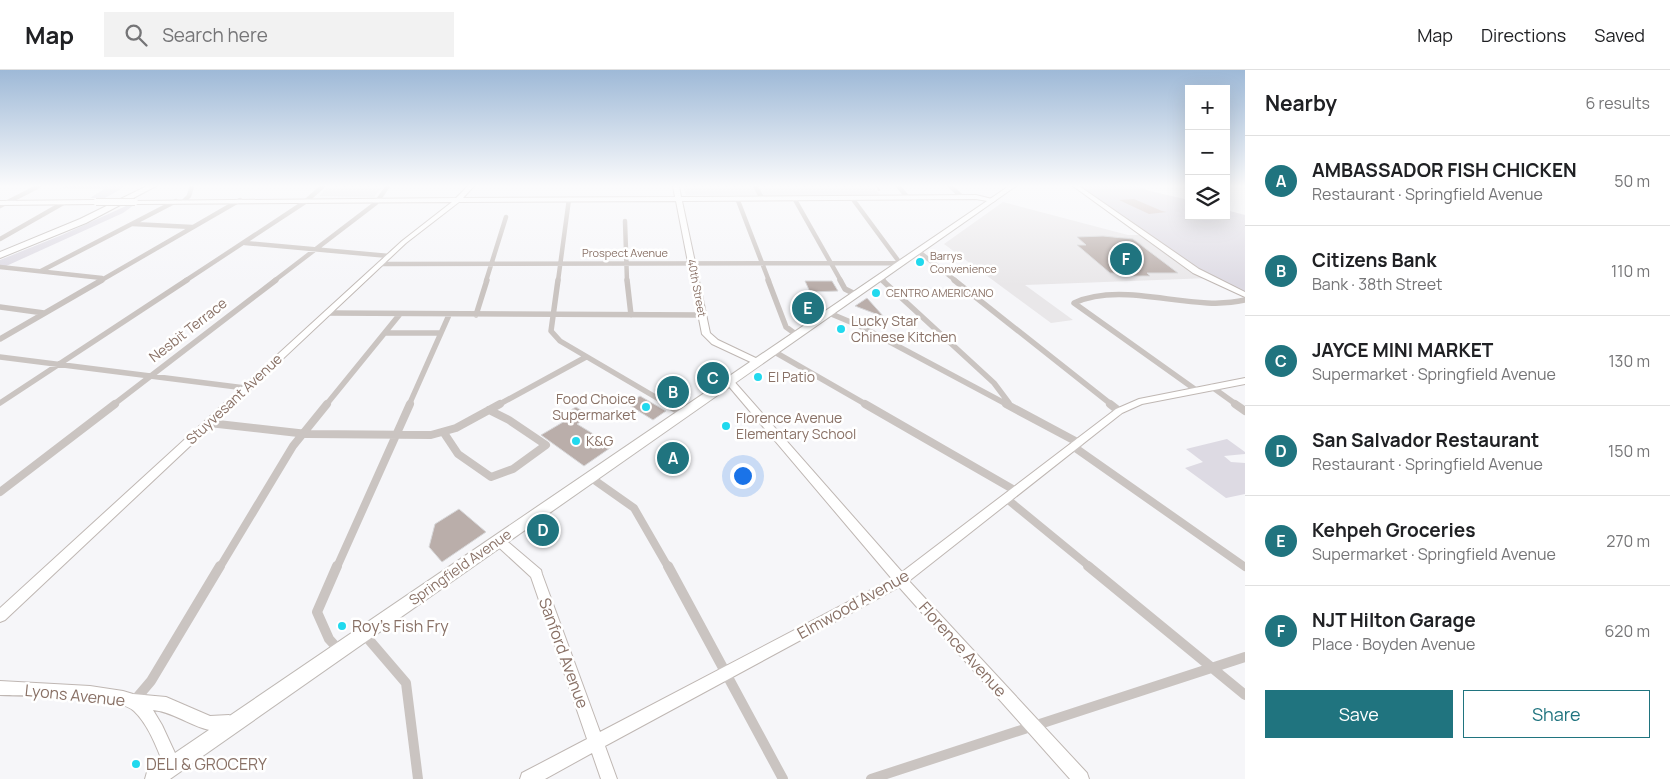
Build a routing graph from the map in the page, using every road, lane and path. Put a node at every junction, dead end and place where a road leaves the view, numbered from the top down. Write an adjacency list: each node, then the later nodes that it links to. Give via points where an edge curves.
1 (35, 219): 20 (street)
2 (72, 219): 22 (highway)
3 (87, 219): 25 (highway)
4 (142, 219): 18 (street)
5 (207, 219): 19 (street)
6 (279, 219): 21 (street)
7 (353, 219): 23 (street, Nesbit Terrace)
8 (434, 219): 26 (main road, Stuyvesant Avenue)
9 (505, 219): 33 (street)
10 (565, 219): 34 (street)
11 (684, 219): 30 (main road, 40th Street)
12 (746, 219): 27 (street)
13 (806, 219): 28 (street)
14 (868, 219): 31 (street)
15 (965, 219): 24 (main road, Springfield Avenue)
16 (1123, 219): 40 (main road, via 1196,271)
17 (625, 221): 29 (street)
18 (133, 224): 19 (street); 36 (street)
19 (192, 228): 37 (street)
20 (0, 238)
21 (244, 243): 23 (street); 60 (street)
22 (0, 248)
23 (314, 249): 26 (street); 61 (street, Nesbit Terrace)
24 (918, 251): 31 (main road, Springfield Avenue); 70 (street)
25 (0, 255)
26 (389, 256): 32 (main road, Stuyvesant Avenue)
27 (763, 262): 28 (street, Prospect Avenue); 30 (street, Prospect Avenue); 54 (street, via 786,327)
28 (831, 262): 31 (street, Prospect Avenue); 39 (street, via 845,289)
29 (625, 263): 30 (street, Prospect Avenue); 34 (street, Prospect Avenue); 50 (street)
30 (692, 263): 51 (main road, 40th Street)
31 (900, 263): 38 (main road, Springfield Avenue)
32 (380, 264): 33 (street, Prospect Avenue); 44 (main road, Stuyvesant Avenue)
33 (492, 264): 34 (street, Prospect Avenue); 48 (street)
34 (558, 264): 49 (street)
35 (0, 267): 36 (street)
36 (41, 271): 37 (street)
37 (102, 278): 43 (street)
38 (879, 278): 39 (main road, Springfield Avenue); 68 (street, via 994,383)
39 (855, 294): 45 (main road, Springfield Avenue)
40 (1245, 295)
41 (1245, 300): 66 (street, via 1229,304 1119,296 1080,299 1074,303)
42 (0, 307): 43 (street)
43 (44, 313): 55 (street)
44 (327, 313): 46 (street); 65 (main road, Stuyvesant Avenue)
45 (829, 313): 54 (main road, Springfield Avenue); 68 (street)
46 (400, 314): 47 (street); 52 (street)
47 (449, 315): 48 (street); 53 (street)
48 (476, 315): 49 (street)
49 (552, 315): 50 (street); 58 (street, via 550,329 553,334)
50 (631, 315): 51 (street)
51 (702, 315): 59 (main road, 40th Street, via 709,338)
52 (386, 333): 53 (street); 75 (street)
53 (440, 333): 76 (street)
54 (797, 335): 56 (main road, Springfield Avenue)
55 (0, 339)
56 (773, 351): 59 (main road, Springfield Avenue); 80 (street)
57 (0, 357): 60 (street)
58 (586, 357): 69 (street); 72 (street)
59 (757, 362): 62 (main road, Springfield Avenue)
60 (58, 365): 61 (street); 67 (street)
61 (150, 376): 65 (street); 79 (street, Nesbit Terrace)
62 (729, 381): 72 (main road, Springfield Avenue); 83 (main road, Florence Avenue)
63 (1245, 381): 64 (main road, Elmwood Avenue)
64 (1212, 387): 66 (main road, Elmwood Avenue); 71 (street)
65 (245, 388): 73 (main road, Stuyvesant Avenue)
66 (1196, 390): 70 (main road, Elmwood Avenue, via 1139,402)
67 (0, 403)
68 (1011, 405): 77 (street)
69 (489, 410): 74 (street); 74 (street, via 546,445 513,468 491,477 458,454)
70 (1120, 411): 77 (main road, Elmwood Avenue)
71 (1245, 411)
72 (683, 413): 78 (main road, Springfield Avenue)
73 (209, 423): 75 (street); 84 (main road, Stuyvesant Avenue)
74 (444, 432): 76 (street, via 431,436)
75 (302, 433): 76 (street); 92 (street, via 151,681)
76 (395, 436): 86 (street, via 317,612 329,639)
77 (1076, 445): 80 (main road, Elmwood Avenue); 82 (street)
78 (590, 477): 81 (main road, Springfield Avenue); 89 (street, via 640,515)
79 (0, 492)
80 (1012, 495): 83 (main road, Elmwood Avenue); 88 (street)
81 (498, 540): 85 (main road, Springfield Avenue); 95 (main road, Sanford Avenue, via 536,574)
82 (1245, 567)
83 (901, 580): 89 (main road, Elmwood Avenue); 94 (main road, Florence Avenue)
84 (0, 616)
85 (364, 634): 86 (main road, Springfield Avenue); 98 (street, via 406,683)
86 (340, 650): 93 (main road, Springfield Avenue)
87 (1245, 657): 88 (street)
88 (1212, 667): 91 (street); 94 (street)
89 (725, 674): 95 (main road, Elmwood Avenue); 101 (street)
90 (0, 688): 92 (main road, Lyons Avenue, via 109,696)
91 (1245, 695)
92 (134, 701): 93 (main road, via 159,702 210,724); 96 (main road, Lyons Avenue, via 148,717)
93 (244, 717): 96 (main road, Springfield Avenue)
94 (1032, 725): 102 (street); 103 (main road, Florence Avenue)
95 (596, 743): 99 (main road, Elmwood Avenue); 100 (main road, Sanford Avenue)
96 (173, 766): 97 (main road, Springfield Avenue)
97 (154, 779)
98 (418, 779)
99 (528, 779)
100 (609, 779)
101 (783, 779)
102 (871, 779)
103 (1081, 779)

